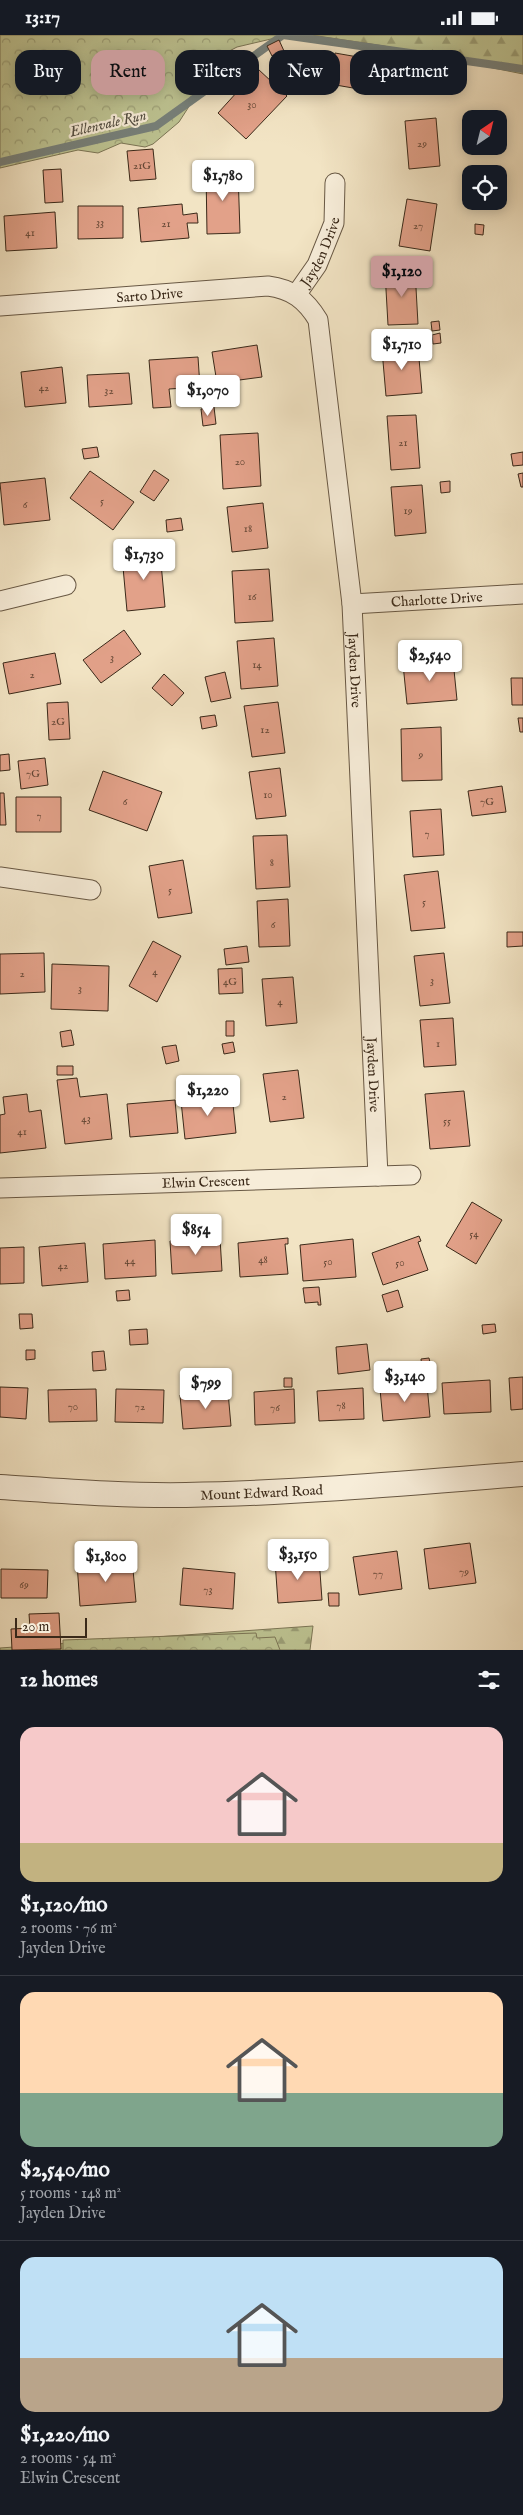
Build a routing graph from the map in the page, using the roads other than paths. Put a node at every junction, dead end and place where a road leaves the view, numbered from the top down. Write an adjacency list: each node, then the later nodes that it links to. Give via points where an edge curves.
1 (335, 183): 2 (street, Jayden Drive, via 334,223 317,265)
2 (296, 295): 3 (street, Sarto Drive, via 280,287 250,285); 7 (street, Jayden Drive, via 308,304 321,329)
3 (0, 306)
4 (66, 585): 6 (street)
5 (523, 594): 7 (street, Charlotte Drive)
6 (0, 601)
7 (352, 604): 11 (street, Jayden Drive)
8 (0, 877): 9 (street)
9 (91, 890)
10 (411, 1175): 11 (street, Elwin Crescent)
11 (378, 1176): 12 (street, Elwin Crescent)
12 (0, 1188)
13 (523, 1474): 14 (street, Mount Edward Road, via 276,1493 89,1493)
14 (0, 1487)

